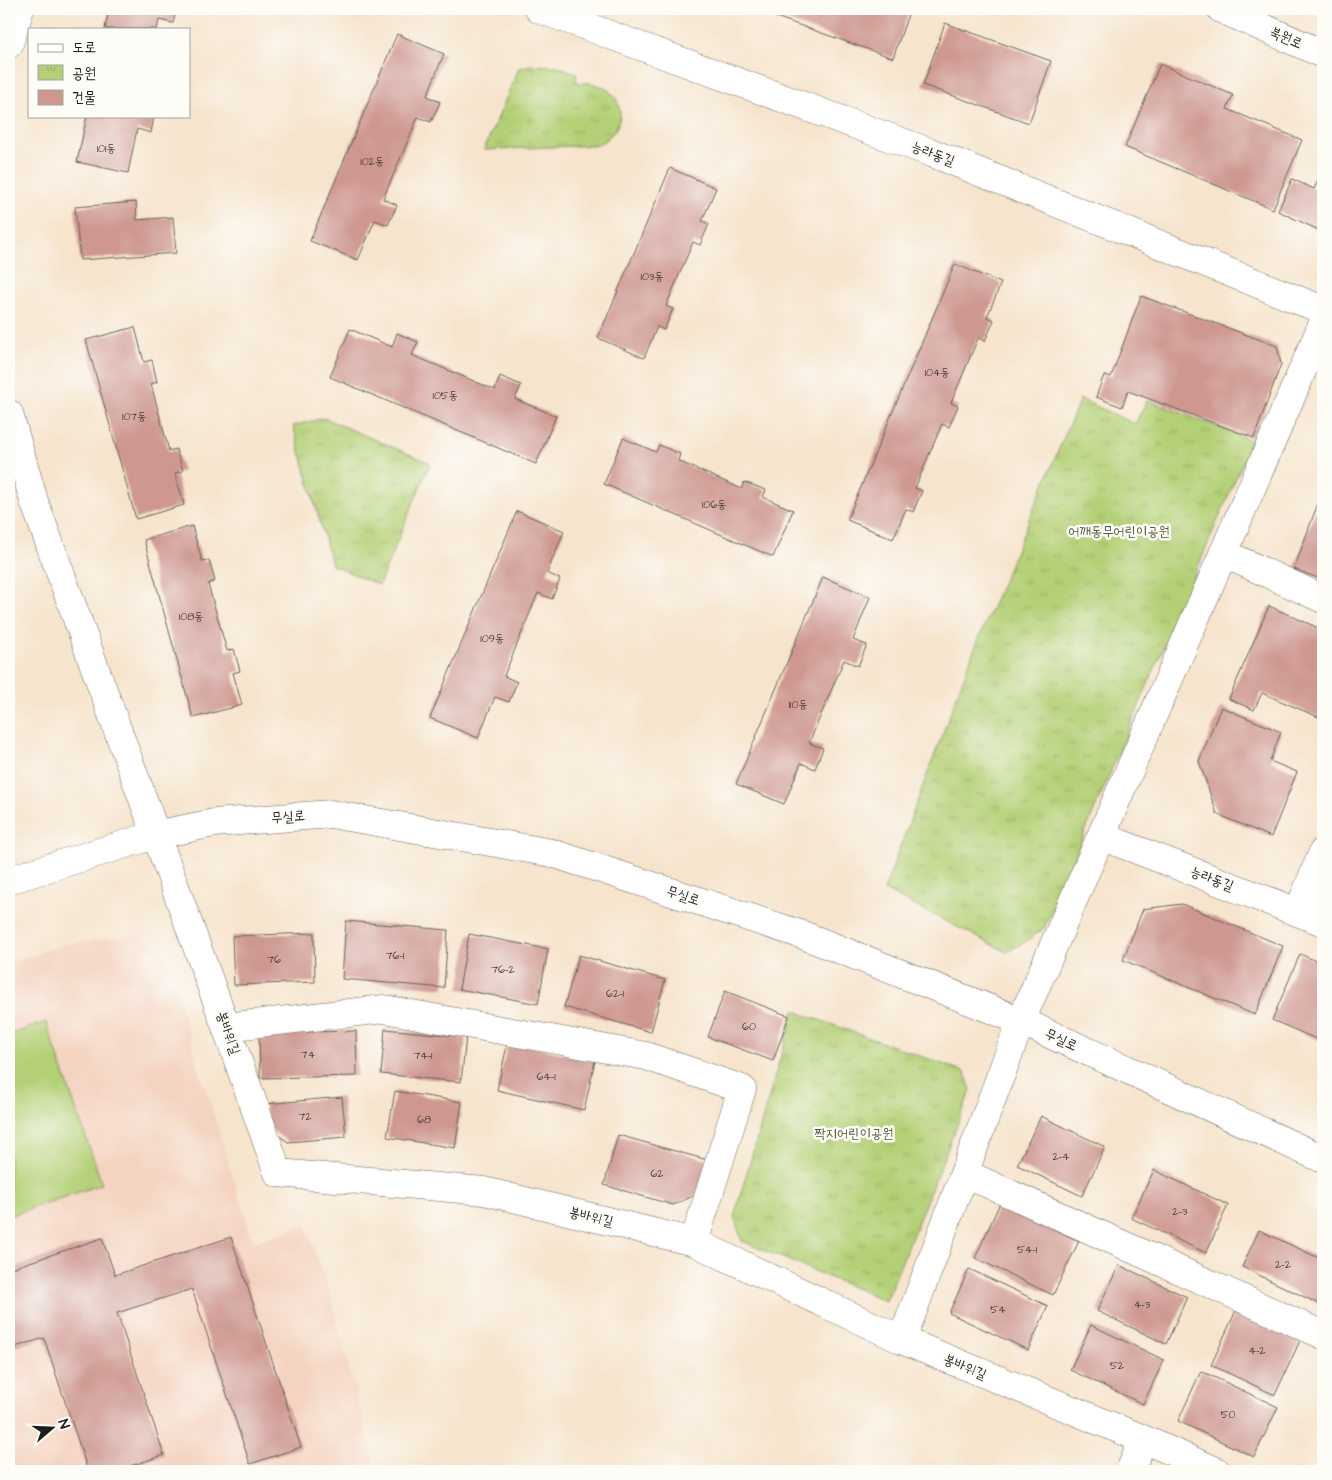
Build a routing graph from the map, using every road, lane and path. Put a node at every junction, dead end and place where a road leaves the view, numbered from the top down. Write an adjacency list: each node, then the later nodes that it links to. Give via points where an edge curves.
1 (20, 9): 4 (street)
2 (539, 9): 6 (street, 능라동길, via 932,153)
3 (1221, 9): 5 (street, 북원로)
4 (9, 44)
5 (1323, 54)
6 (1323, 310)
7 (1323, 323): 9 (street)
8 (9, 414): 11 (street, 봉바위길, via 34,501)
9 (1223, 554): 10 (street); 12 (street)
10 (1323, 599)
11 (155, 835): 14 (street, 무실로); 17 (street, 무실로, via 214,823 331,814 552,853 803,935); 18 (street, 봉바위길)
12 (1101, 836): 15 (street, 능라동길); 17 (street)
13 (1323, 852): 15 (street)
14 (9, 880)
15 (1298, 912): 16 (street, 능라동길)
16 (1323, 922)
17 (1021, 1021): 19 (street, 무실로); 20 (street)
18 (226, 1027): 21 (street, 봉바위길, via 278,1173 484,1191); 21 (street, via 384,1009 646,1056 742,1088)
19 (1323, 1159)
20 (964, 1173): 22 (street); 23 (street)
21 (694, 1242): 23 (street, 봉바위길)
22 (1323, 1334)
23 (902, 1340): 24 (street, 봉바위길)
24 (1143, 1439): 25 (street); 26 (street, 봉바위길)
25 (1130, 1471)
26 (1216, 1471)

